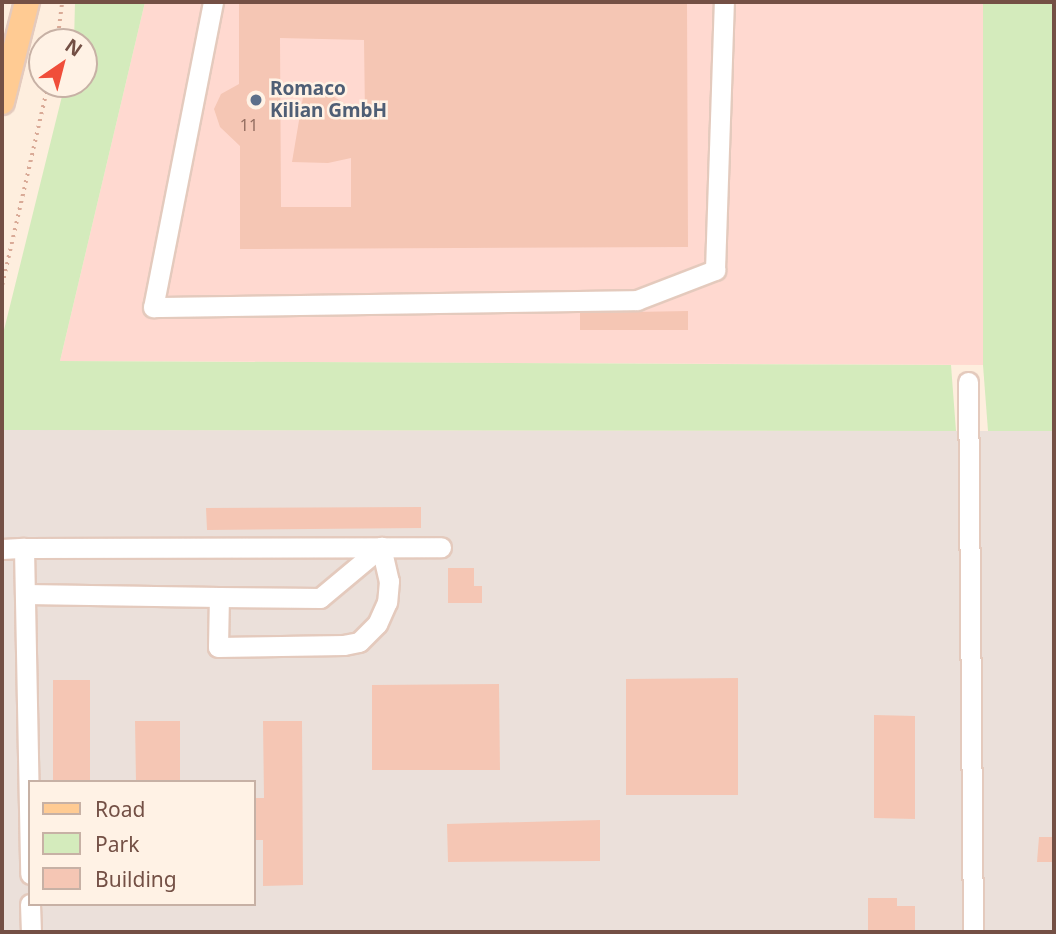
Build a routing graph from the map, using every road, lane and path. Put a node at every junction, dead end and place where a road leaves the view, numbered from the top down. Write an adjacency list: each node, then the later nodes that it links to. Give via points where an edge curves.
1 (62, 2): 5 (path)
2 (213, 2): 3 (lane, via 153,307 637,300 715,270)
3 (724, 2)
4 (22, 9): 7 (main road)
5 (59, 28)
6 (45, 98): 8 (path)
7 (2, 102)
8 (2, 285)
9 (968, 382): 19 (lane)
10 (381, 547): 11 (lane); 12 (lane); 15 (lane, via 320,598); 15 (lane, via 389,581 387,602 377,624 359,642 218,647)
11 (441, 547)
12 (24, 548): 13 (lane); 14 (lane)
13 (2, 549)
14 (25, 594): 15 (lane); 16 (lane)
15 (219, 597)
16 (28, 780)
17 (30, 906): 18 (lane)
18 (31, 932)
19 (973, 932)

